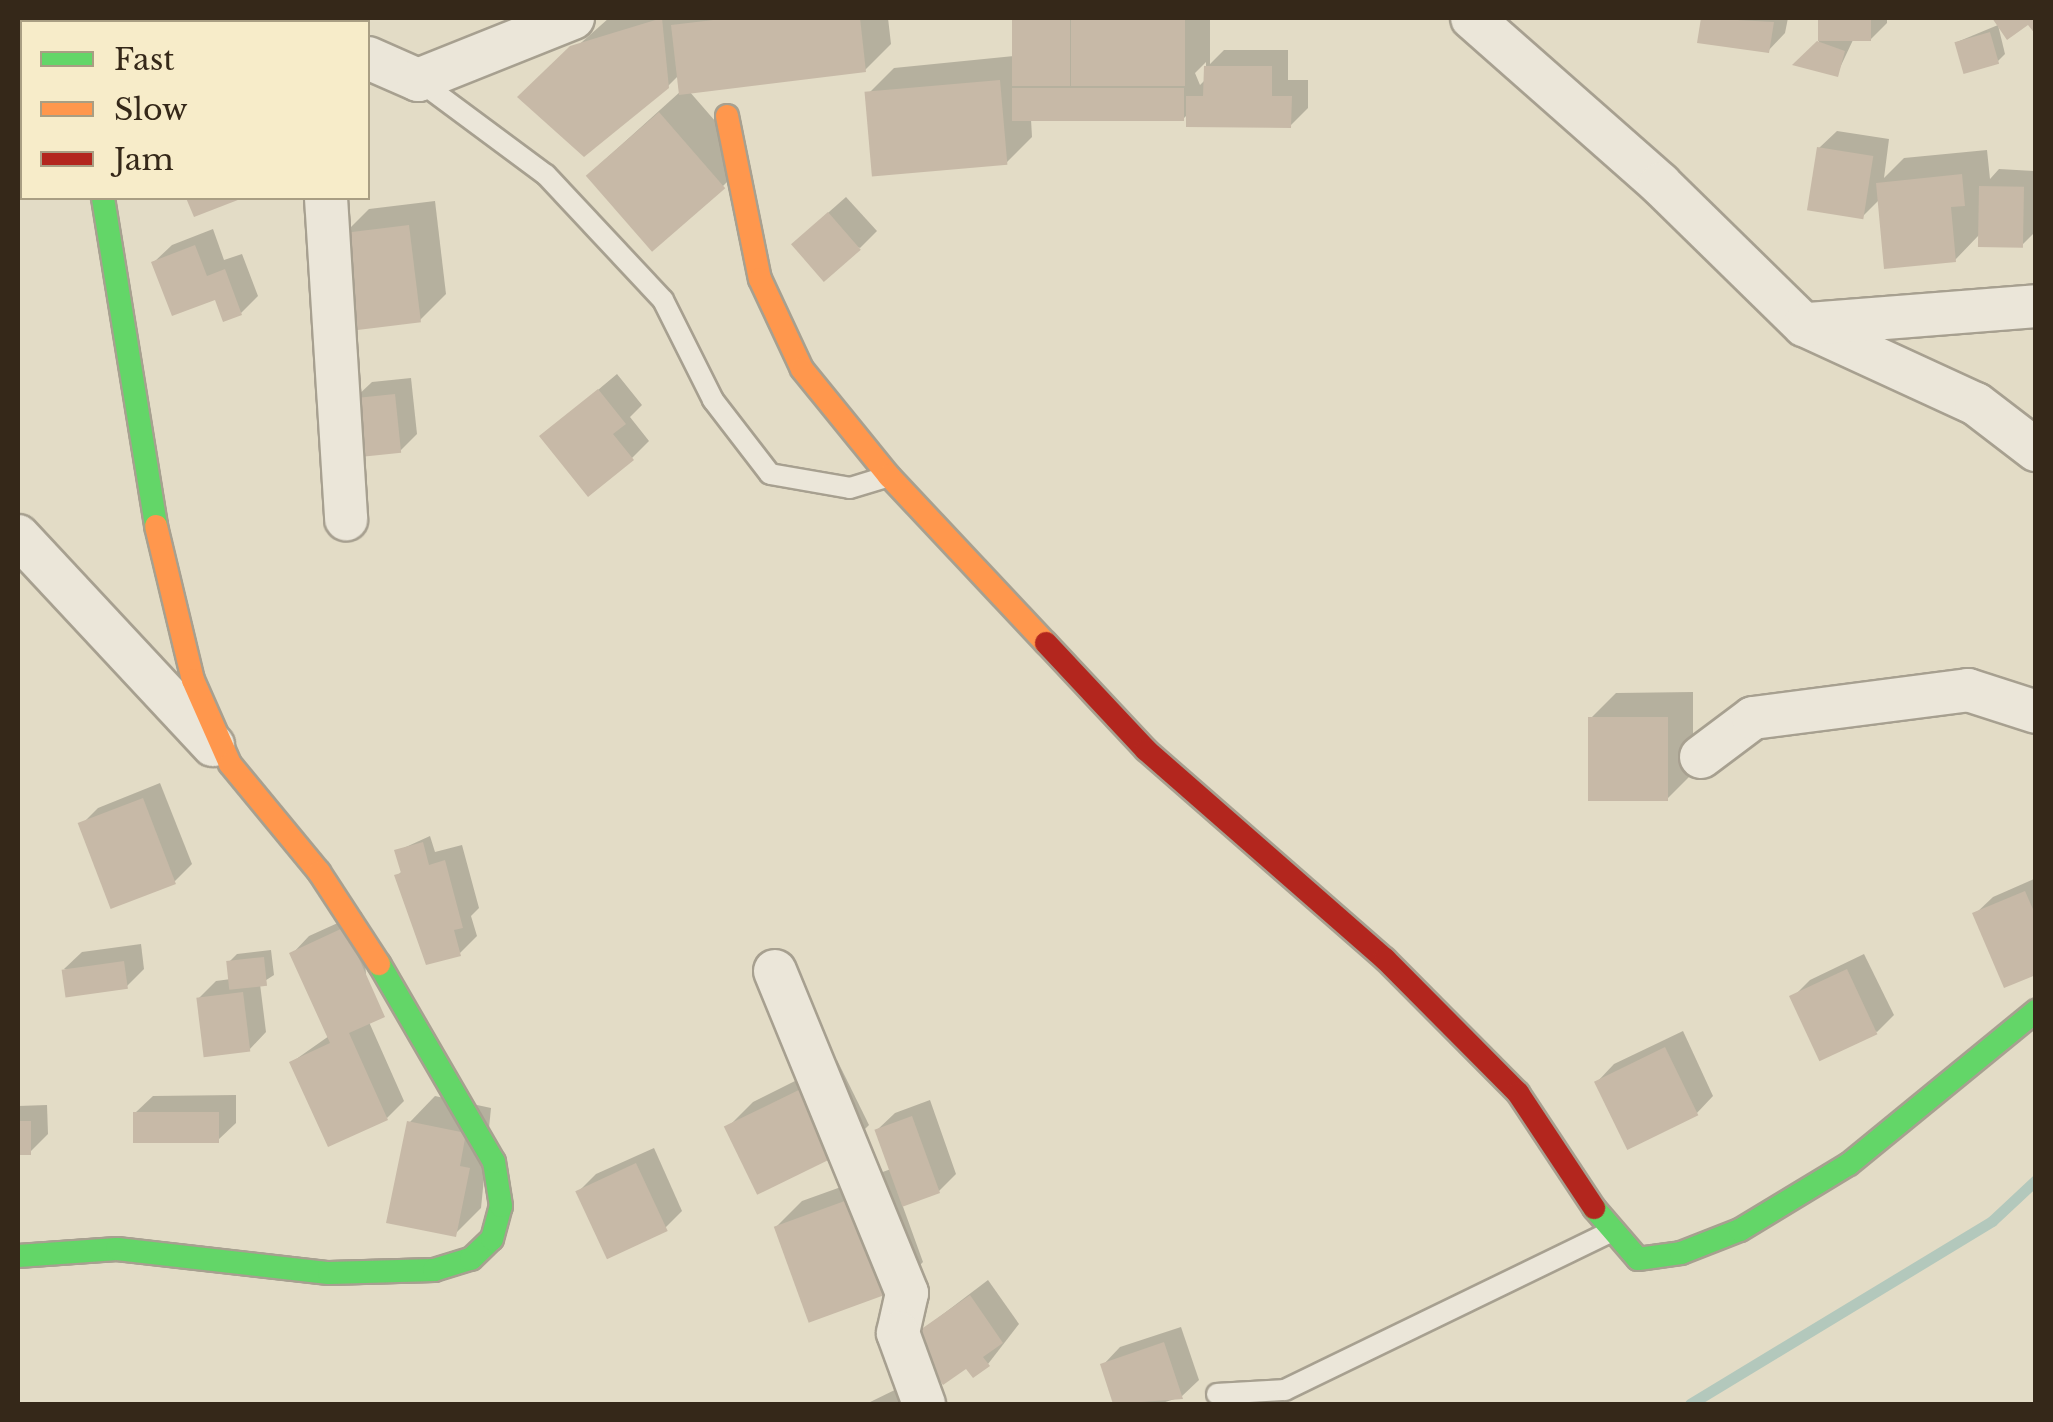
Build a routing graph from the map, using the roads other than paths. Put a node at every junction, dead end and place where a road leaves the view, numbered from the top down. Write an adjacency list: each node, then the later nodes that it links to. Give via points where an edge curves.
1 (572, 18): 4 (street)
2 (1472, 18): 9 (street, via 1660,184)
3 (370, 59): 4 (street)
4 (418, 80): 11 (lane, via 546,175 662,300 713,400 770,474 850,488)
5 (728, 116): 11 (street, via 760,279 802,369)
6 (102, 200): 16 (street, via 160,553 193,680)
7 (326, 200): 12 (street)
8 (2036, 306): 9 (street)
9 (1804, 325): 10 (street, via 1976,404)
10 (2036, 450)
11 (889, 476): 19 (street, via 1146,750 1384,959 1518,1093)
12 (346, 519)
13 (18, 536): 16 (street)
14 (2036, 712): 15 (street, via 1968,690 1753,718)
15 (1701, 757)
16 (230, 764): 20 (street, via 319,872 431,1047 494,1162 501,1206 492,1239 471,1259 434,1270 328,1273 117,1249)
17 (774, 970): 22 (street, via 907,1293 898,1333)
18 (2036, 1010): 19 (street, via 1848,1164 1740,1230 1681,1254 1638,1259)
19 (1610, 1232): 21 (lane, via 1285,1390)
20 (18, 1256)
21 (1217, 1394)
22 (924, 1404)

